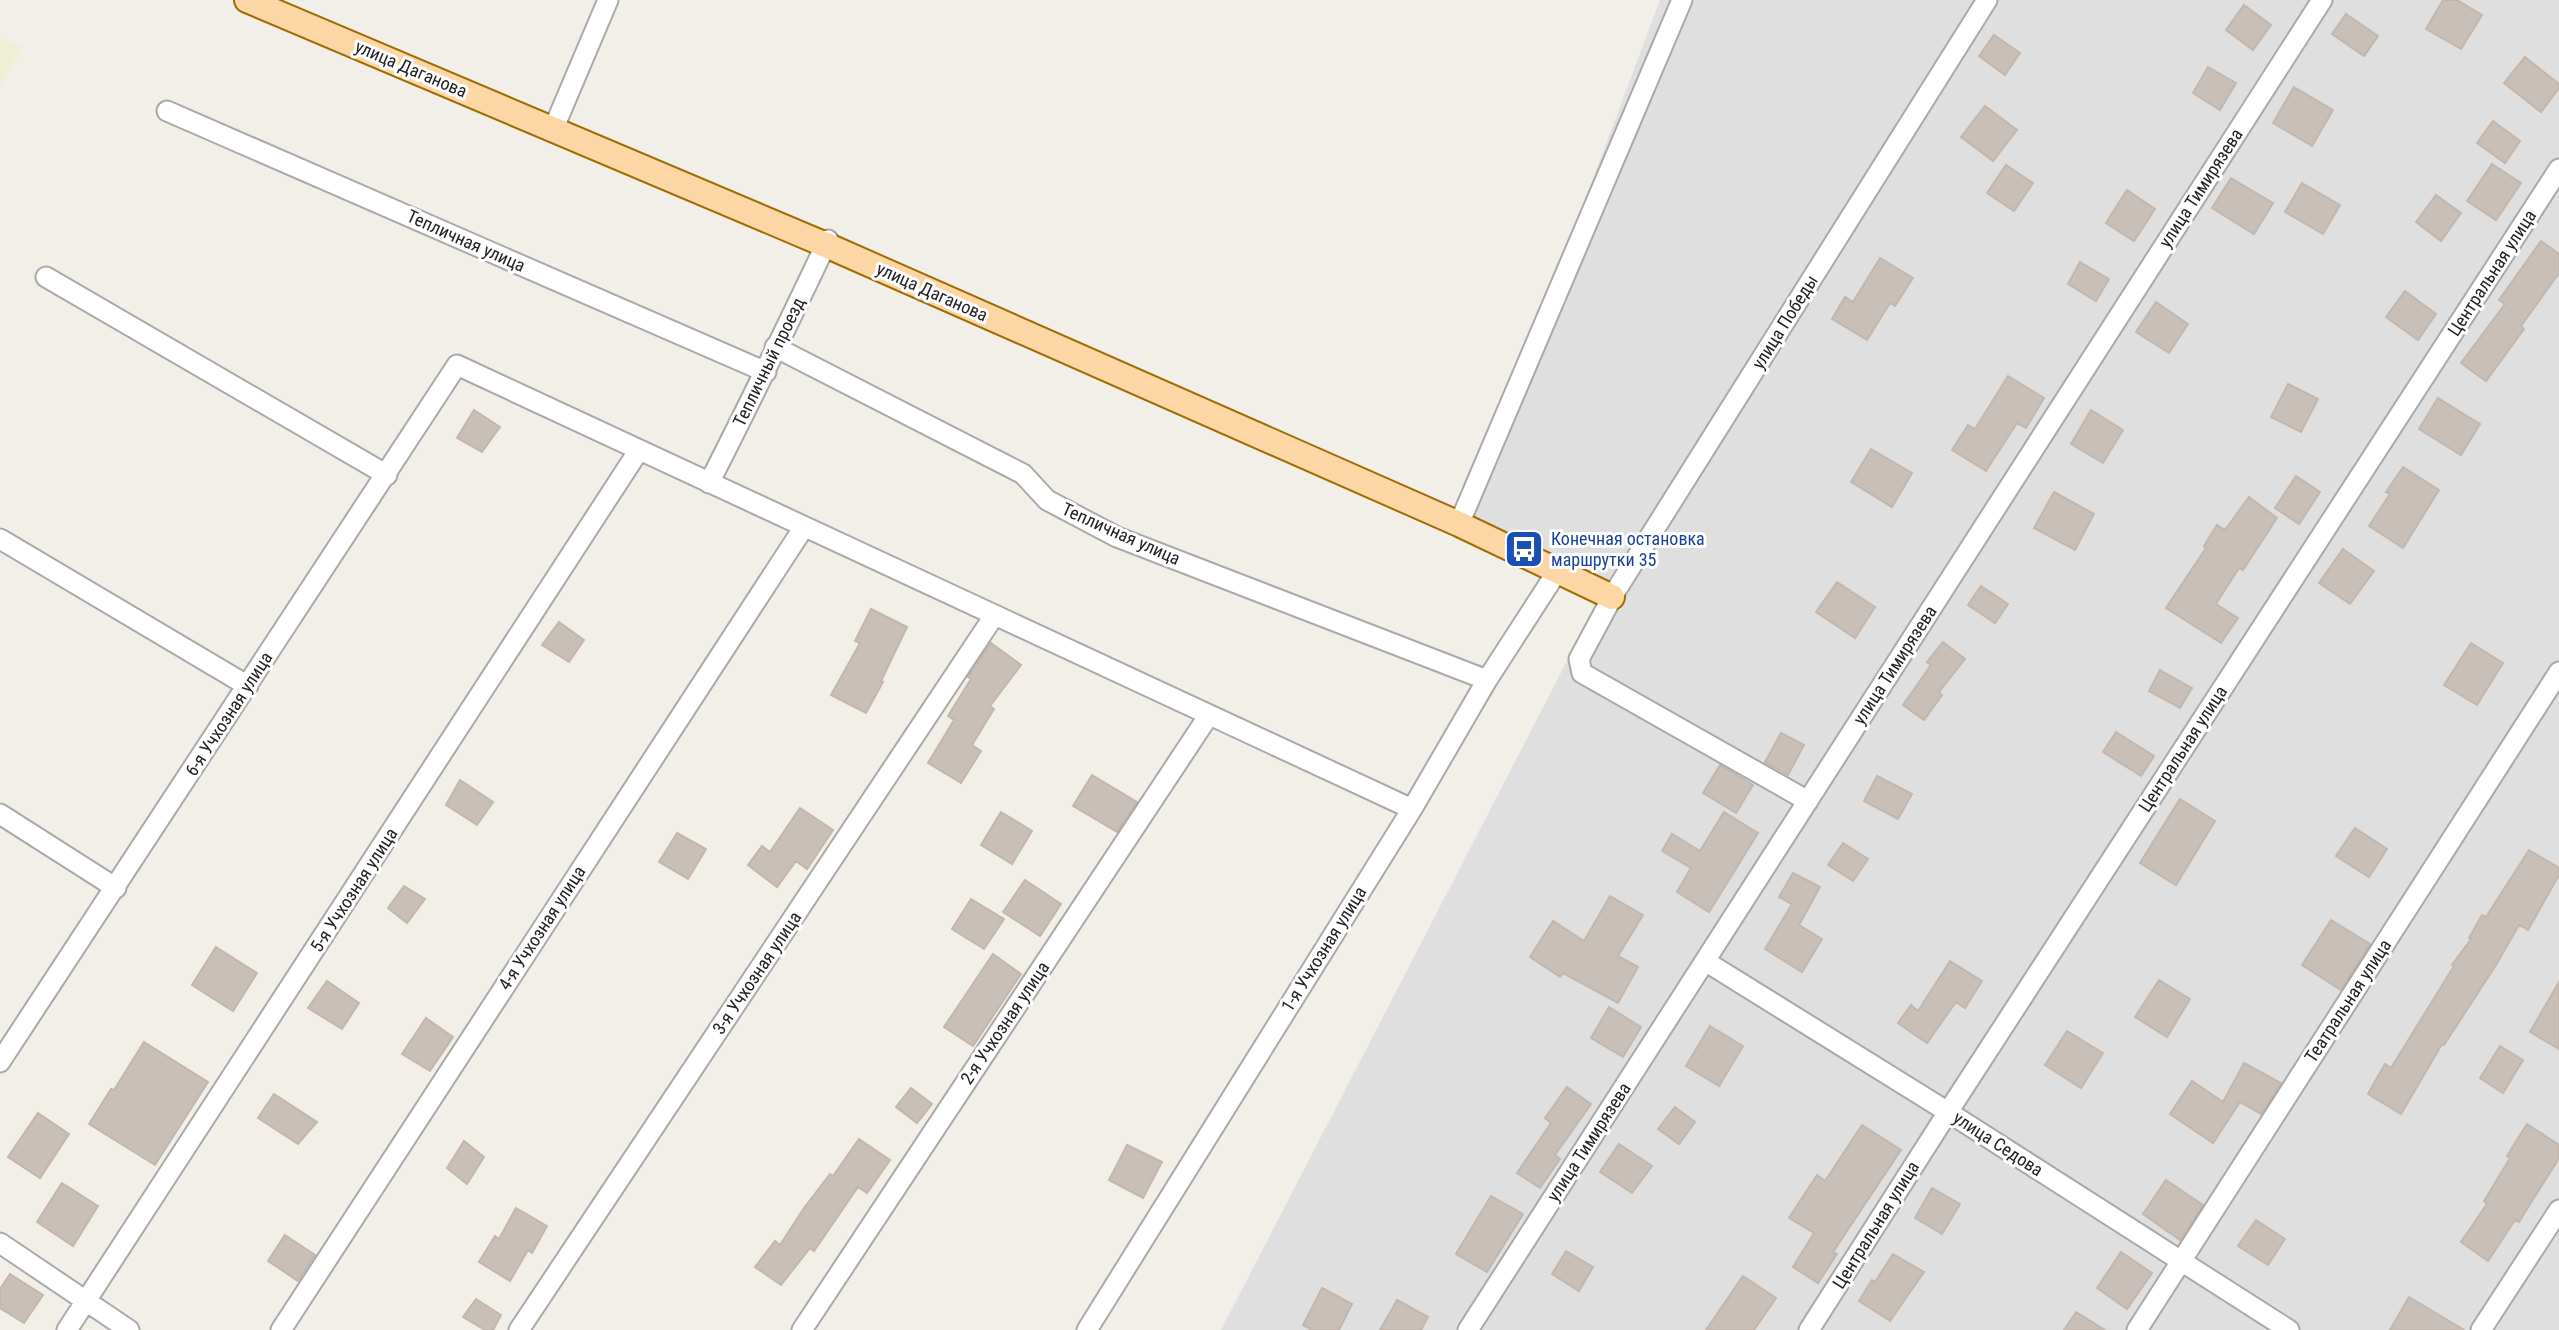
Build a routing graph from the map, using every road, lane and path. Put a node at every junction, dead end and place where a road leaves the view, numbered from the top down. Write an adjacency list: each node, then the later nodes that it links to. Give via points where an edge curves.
1 (247, 0): 10 (main road, улица Даганова)
2 (260, 0): 8 (main road, улица Даганова)
3 (608, 0): 8 (street)
4 (1682, 0): 17 (street)
5 (1987, 0): 21 (street, улица Победы)
6 (2322, 0): 27 (street, улица Тимирязева)
7 (167, 111): 13 (street, Тепличная улица)
8 (555, 125): 10 (main road, улица Даганова)
9 (2559, 169): 33 (street, Центральная улица)
10 (827, 242): 12 (street, Тепличный проезд); 17 (main road, улица Даганова)
11 (46, 277): 15 (street)
12 (775, 347): 13 (street, Тепличный проезд); 24 (street, Тепличная улица, via 1023,474 1047,500 1117,537)
13 (766, 372): 16 (street, Тепличный проезд)
14 (639, 450): 15 (street, 6-я Учхозная улица, via 457,365); 16 (street); 37 (street, 5-я Учхозная улица)
15 (387, 475): 25 (street, 6-я Учхозная улица)
16 (709, 483): 18 (street)
17 (1460, 522): 20 (main road, улица Даганова)
18 (804, 527): 22 (street); 40 (street, 4-я Учхозная улица)
19 (0, 539): 25 (street)
20 (1559, 569): 21 (main road, улица Даганова); 24 (street, 1-я Учхозная улица)
21 (1614, 595): 27 (street, улица Победы, via 1579,659 1582,673)
22 (994, 616): 26 (street); 41 (street, 3-я Учхозная улица)
23 (2559, 672): 36 (street, Театральная улица)
24 (1487, 680): 28 (street, 1-я Учхозная улица)
25 (248, 686): 30 (street, 6-я Учхозная улица)
26 (1209, 715): 28 (street); 42 (street, 2-я Учхозная улица)
27 (1808, 801): 31 (street, улица Тимирязева)
28 (1412, 809): 43 (street, 1-я Учхозная улица)
29 (0, 814): 30 (street)
30 (116, 888): 32 (street, 6-я Учхозная улица)
31 (1705, 961): 33 (street, улица Седова); 44 (street, улица Тимирязева)
32 (0, 1062)
33 (1948, 1112): 36 (street, улица Седова); 45 (street, Центральная улица)
34 (2559, 1210): 48 (street)
35 (0, 1243): 37 (street)
36 (2181, 1261): 46 (street, Театральная улица); 47 (street, улица Седова)
37 (86, 1302): 38 (street, 5-я Учхозная улица); 39 (street)
38 (67, 1330)
39 (130, 1330)
40 (281, 1330)
41 (519, 1330)
42 (802, 1330)
43 (1087, 1330)
44 (1468, 1330)
45 (1809, 1330)
46 (2137, 1330)
47 (2288, 1330)
48 (2481, 1330)

